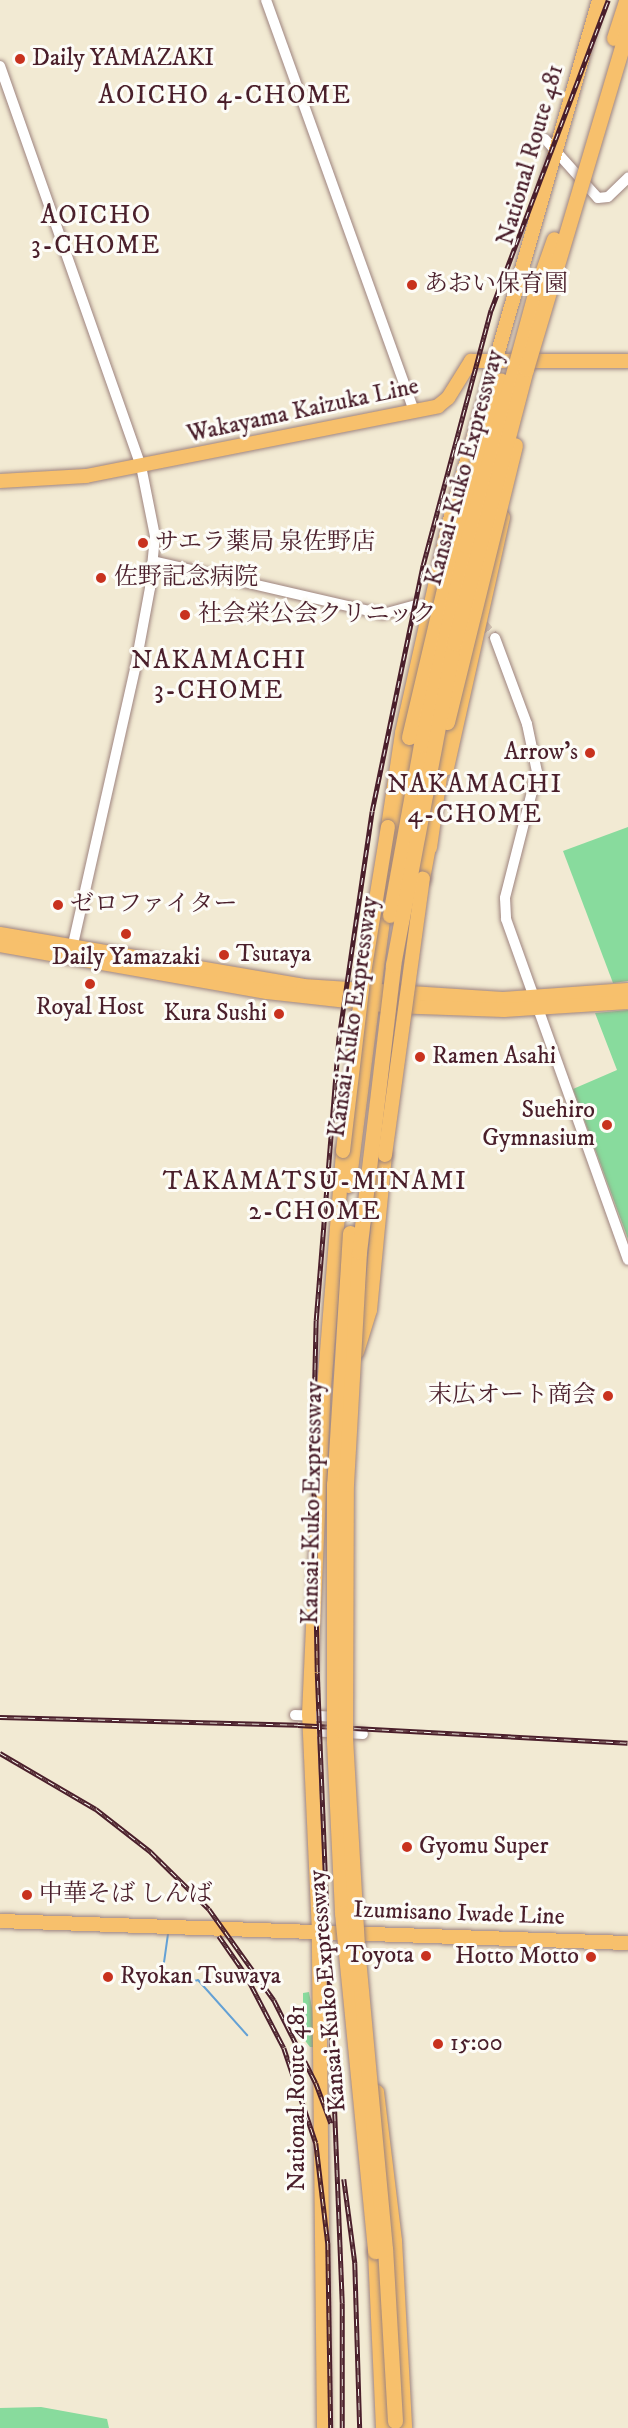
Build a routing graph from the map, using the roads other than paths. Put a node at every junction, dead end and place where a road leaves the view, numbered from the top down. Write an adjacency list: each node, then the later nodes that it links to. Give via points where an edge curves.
1 (266, 0): 15 (street)
2 (599, 0): 8 (main road, National Route 481)
3 (626, 0): 11 (highway, Kansai-Kuko Expressway, bridge)
4 (628, 26): 11 (highway, Kansai-Kuko Expressway, bridge)
5 (628, 46): 10 (main road)
6 (0, 66): 17 (street)
7 (545, 139): 8 (street)
8 (556, 152): 10 (street); 12 (main road, National Route 481)
9 (628, 177): 10 (street, via 608,197 598,198)
10 (586, 185): 13 (main road)
11 (540, 297): 22 (highway, bridge, via 537,360); 24 (highway, bridge, via 515,338 489,416 409,737); 45 (highway, Kansai-Kuko Expressway, bridge, via 437,666 395,881 363,1106 337,1400 334,1754 342,1913 374,2240); 46 (highway, Kansai-Kuko Expressway, bridge, via 427,771 382,1038 359,1252 346,1484 345,1739 357,1946 385,2248)
12 (496, 360): 13 (main road, Wakayama Kaizuka Line); 15 (main road, Wakayama Kaizuka Line, via 471,361 443,403); 24 (main road, National Route 481, via 476,430 465,529)
13 (533, 360): 14 (main road, Wakayama Kaizuka Line); 16 (main road)
14 (628, 361)
15 (414, 412): 17 (main road, Wakayama Kaizuka Line)
16 (514, 427): 23 (main road, via 469,597); 25 (main road, via 501,535)
17 (141, 466): 18 (main road, Wakayama Kaizuka Line, via 86,476); 19 (street, via 151,504)
18 (0, 481)
19 (153, 561): 20 (street, via 382,615); 28 (street, via 135,669)
20 (417, 605)
21 (495, 638): 33 (street, via 536,760 534,788 504,908)
22 (446, 727): 23 (highway); 25 (highway)
23 (422, 810): 31 (main road)
24 (393, 818): 30 (main road); 35 (main road, National Route 481, bridge, via 364,973 343,1151)
25 (429, 847): 36 (main road, bridge, via 385,1155 370,1310)
26 (0, 934): 28 (main road)
27 (0, 945): 28 (main road)
28 (71, 953): 30 (main road, via 267,992)
29 (628, 990): 33 (main road)
30 (373, 997): 31 (main road); 35 (main road, via 337,1289)
31 (393, 1000): 33 (main road); 36 (main road)
32 (628, 1002): 33 (main road)
33 (536, 1003): 34 (street)
34 (628, 1260)
35 (328, 1333): 37 (main road, National Route 481)
36 (356, 1353): 38 (main road, via 348,1533)
37 (302, 1715): 38 (street); 39 (main road, National Route 481)
38 (350, 1718): 40 (main road)
39 (309, 1731): 40 (street); 42 (main road, National Route 481)
40 (357, 1734): 43 (main road)
41 (0, 1921): 42 (main road, Izumisano Iwade Line)
42 (319, 1932): 43 (main road, Izumisano Iwade Line); 47 (main road, National Route 481)
43 (360, 1933): 44 (main road, Izumisano Iwade Line); 46 (main road, via 394,2232)
44 (628, 1944)
45 (379, 2361): 46 (highway, Kansai-Kuko Expressway); 48 (highway)
46 (395, 2427)
47 (324, 2428)
48 (373, 2428)

